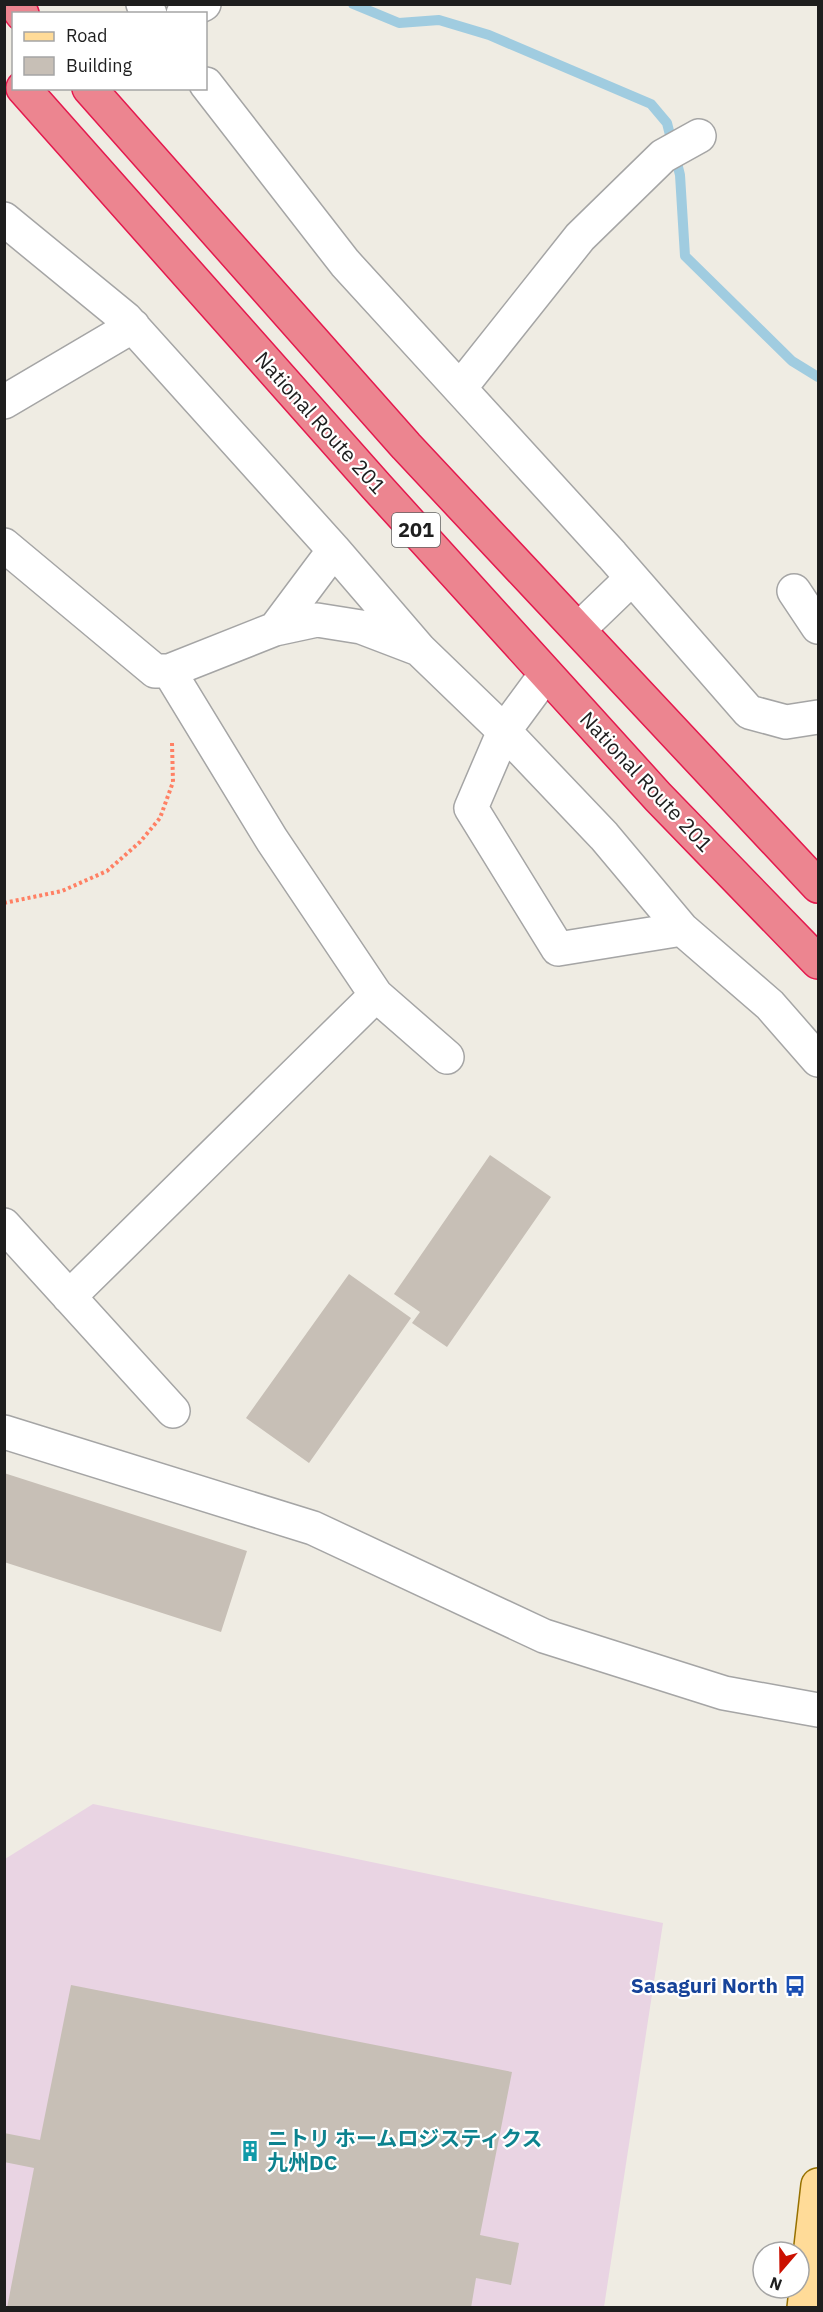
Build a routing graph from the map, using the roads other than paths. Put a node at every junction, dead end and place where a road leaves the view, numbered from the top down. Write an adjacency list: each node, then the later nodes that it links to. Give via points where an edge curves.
1 (204, 4): 2 (street)
2 (187, 12)
3 (207, 85): 9 (street, via 345,263)
4 (25, 90): 20 (highway, National Route 201 / 201)
5 (91, 90): 17 (highway, 201, via 406,446)
6 (699, 136): 9 (street, via 663,156 580,237)
7 (4, 219): 8 (street)
8 (133, 326): 10 (street); 12 (street)
9 (460, 388): 13 (street)
10 (4, 402)
11 (4, 545): 19 (street, via 155,671)
12 (334, 550): 16 (street); 18 (street)
13 (632, 578): 17 (street); 21 (street, via 748,712 786,722)
14 (794, 591): 15 (street)
15 (819, 627)
16 (275, 628): 18 (street, via 317,620 361,627); 19 (street)
17 (579, 629): 23 (highway, 201)
18 (420, 650): 22 (street)
19 (170, 671): 26 (street, via 272,840)
20 (546, 674): 22 (street); 25 (highway, National Route 201 / 201, via 658,797)
21 (819, 717)
22 (504, 730): 24 (street, via 604,836); 24 (street, via 471,808 558,949)
23 (819, 886)
24 (682, 928): 28 (street, via 770,1005)
25 (819, 962)
26 (376, 995): 27 (street); 30 (street)
27 (447, 1057)
28 (819, 1060)
29 (4, 1225): 30 (street)
30 (69, 1297): 31 (street)
31 (173, 1411)
32 (4, 1432): 33 (street, via 313,1528 544,1636 724,1693)
33 (819, 1710)
34 (819, 2185): 35 (main road)
35 (804, 2307)

